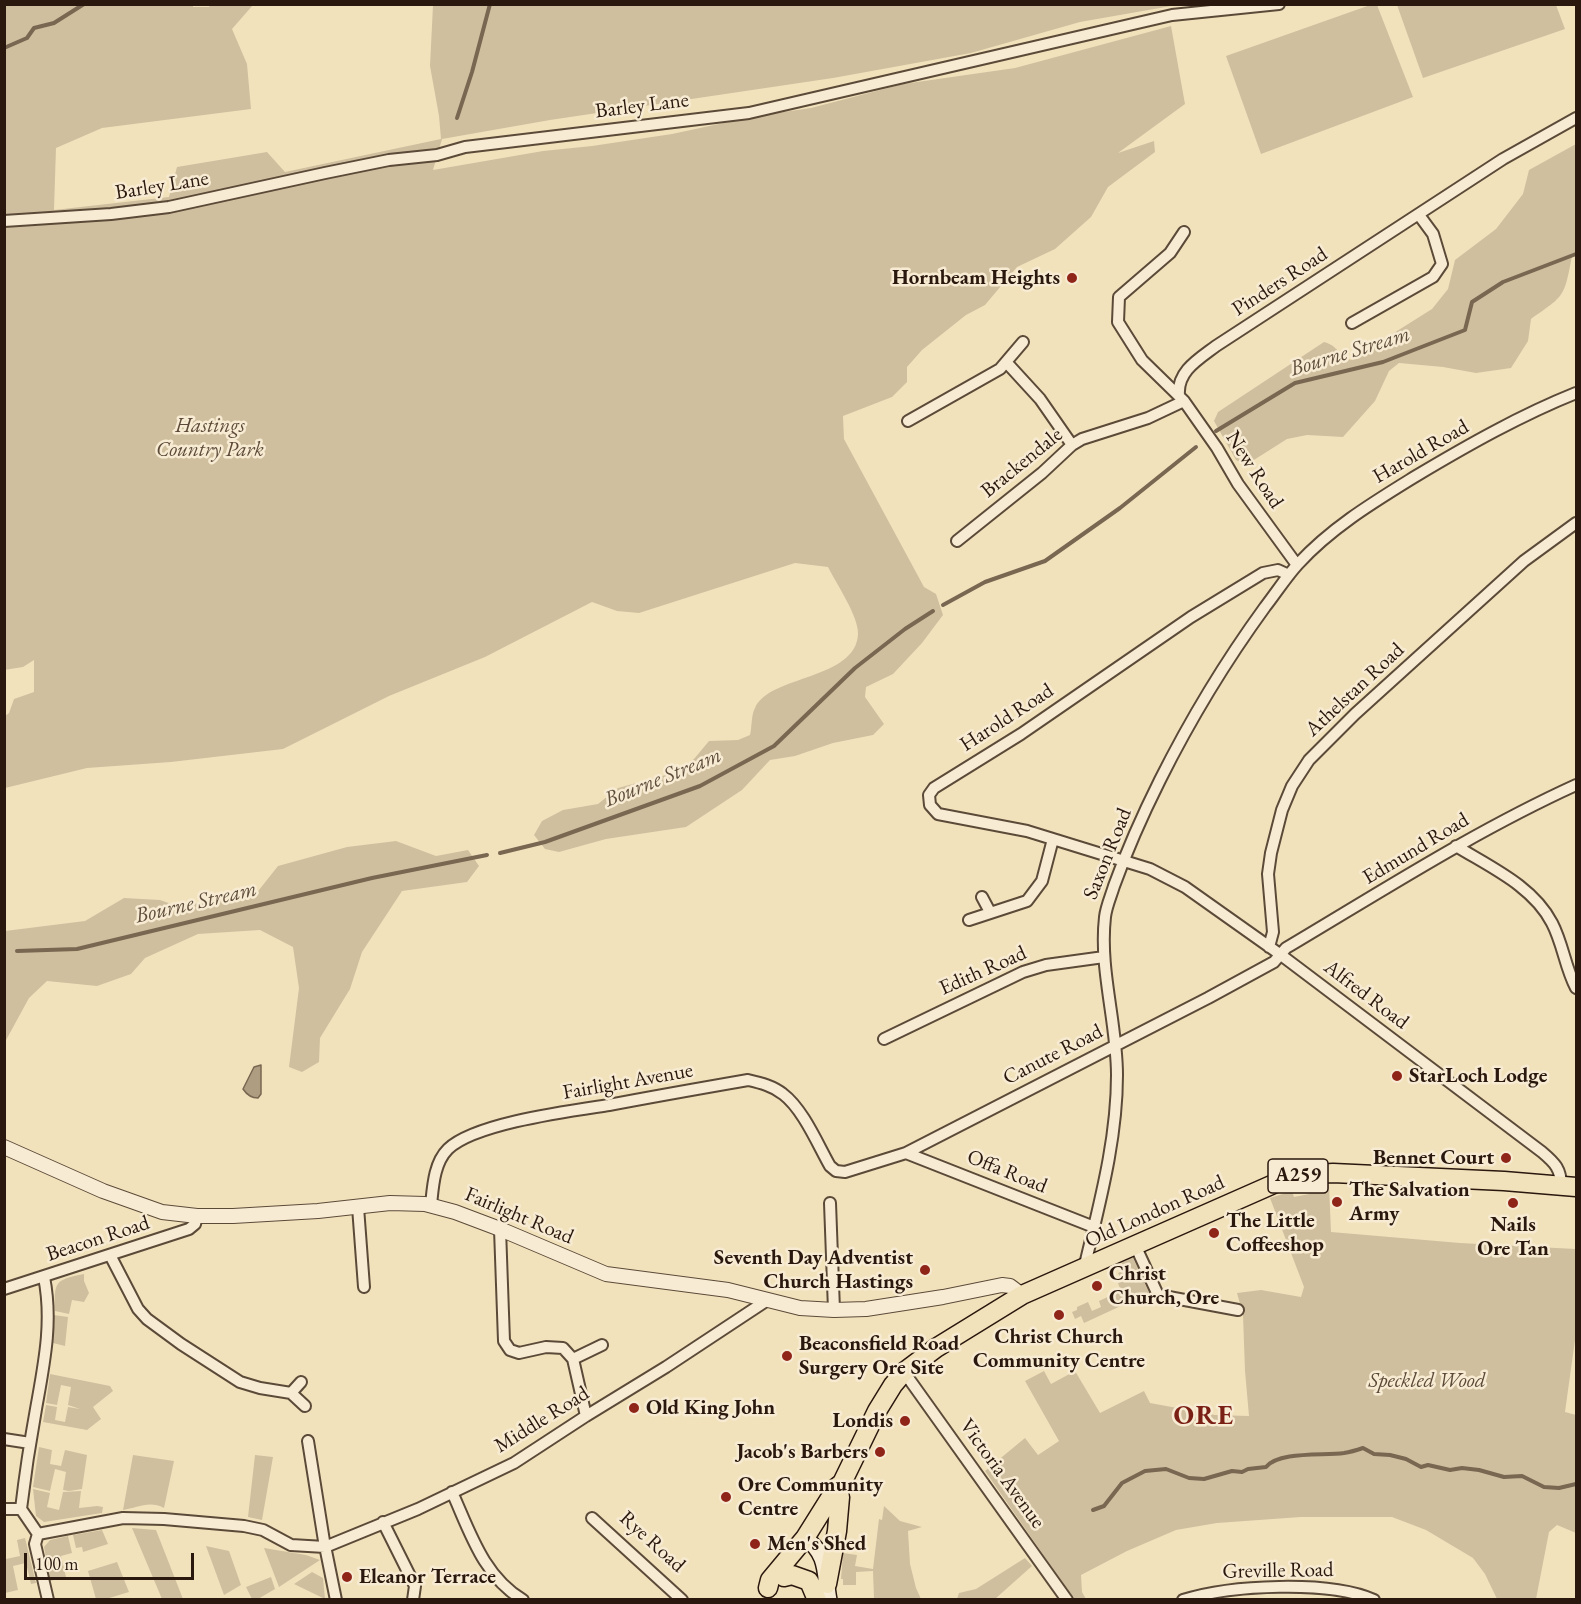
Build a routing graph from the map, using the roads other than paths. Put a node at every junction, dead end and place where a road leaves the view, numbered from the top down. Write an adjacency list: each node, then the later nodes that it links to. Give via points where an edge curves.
1 (1279, 4): 4 (street, Barley Lane, via 1172,15 749,113 465,147 169,207)
2 (1576, 118): 3 (street, Pinders Road, via 1503,159)
3 (1419, 215): 6 (street, via 1433,234 1442,264 1433,277); 10 (street, Pinders Road, via 1198,359 1178,384)
4 (4, 222)
5 (1185, 232): 10 (street, New Road, via 1170,253 1119,297 1118,321 1142,360)
6 (1352, 323)
7 (1023, 342): 8 (street)
8 (1007, 363): 11 (street); 12 (street, via 1040,399)
9 (1576, 393): 15 (street, Harold Road, via 1455,453 1369,505 1326,536)
10 (1182, 398): 12 (street, Brackendale, via 1148,418); 15 (street, New Road)
11 (908, 421)
12 (1072, 445): 14 (street, Brackendale)
13 (1576, 523): 24 (street, Athelstan Road, via 1524,561 1309,760 1292,786 1273,845 1268,874 1273,932)
14 (957, 541)
15 (1297, 565): 16 (street, Saxon Road)
16 (1289, 575): 18 (street, Harold Road, via 1278,570 1263,573 1191,617 929,795 930,805 938,814); 20 (street, Saxon Road, via 1211,688 1172,757)
17 (1576, 786): 19 (street, Edmund Road)
18 (1053, 839): 20 (street, Harold Road); 22 (street, via 1042,881 1027,901)
19 (1456, 846): 25 (street, Edmund Road, via 1286,948); 27 (street, via 1514,881 1539,904 1552,922)
20 (1123, 861): 24 (street, Alfred Road, via 1150,869 1185,887); 26 (street, Saxon Road, via 1105,914)
21 (982, 897): 22 (street)
22 (990, 912): 23 (street)
23 (969, 920)
24 (1269, 947): 25 (street, Alfred Road)
25 (1281, 955): 29 (street, Canute Road, via 1246,978); 33 (street, Alfred Road, via 1542,1152 1556,1164)
26 (1104, 957): 28 (street, Edith Road, via 1046,964 1023,972); 29 (street, Saxon Road)
27 (1576, 988)
28 (884, 1039)
29 (1115, 1045): 31 (street, Canute Road); 38 (street, Saxon Road, via 1115,1119)
30 (4, 1147): 37 (street, Fairlight Road, via 124,1199 162,1212)
31 (906, 1153): 32 (street, Canute Road); 38 (street, Offa Road)
32 (836, 1172): 35 (street, Fairlight Avenue, via 786,1096 769,1085 748,1080 566,1112 490,1128 459,1140 438,1164)
33 (1569, 1187): 40 (highway, Old London Road / A259, via 1333,1173 1301,1175 1266,1186)
34 (830, 1203): 48 (street)
35 (431, 1205): 36 (street, Fairlight Road, via 390,1203); 39 (street, Fairlight Road)
36 (358, 1207): 37 (street, Fairlight Road); 44 (street)
37 (197, 1216): 41 (street, Beacon Road, via 189,1229)
38 (1094, 1227): 42 (street, Saxon Road)
39 (500, 1229): 47 (street, Fairlight Road, via 606,1274 728,1290); 51 (street, via 504,1341 510,1350 519,1353 563,1348)
40 (1135, 1245): 42 (highway, Old London Road / A259); 49 (street, via 1158,1295)
41 (110, 1255): 43 (street, Beacon Road); 54 (street, via 138,1309 165,1333 240,1382)
42 (1084, 1269): 46 (highway, Old London Road / A259)
43 (44, 1277): 45 (street, Beacon Road); 59 (street, via 49,1320)
44 (364, 1287)
45 (4, 1289)
46 (1022, 1295): 48 (street, Fairlight Road, via 1010,1286 993,1286 866,1309); 52 (highway, Old London Road / A259)
47 (766, 1301): 48 (street, Fairlight Road); 56 (street, Middle Road)
48 (834, 1310)
49 (1238, 1310)
50 (602, 1345): 51 (street)
51 (573, 1359): 56 (street)
52 (904, 1372): 60 (highway, Old London Road / A259, via 886,1395); 77 (street, Victoria Avenue)
53 (301, 1382): 54 (street)
54 (291, 1393): 55 (street)
55 (305, 1406)
56 (586, 1416): 61 (street, Middle Road, via 514,1463)
57 (4, 1439): 59 (street)
58 (308, 1441): 68 (street)
59 (30, 1443): 63 (street)
60 (841, 1490): 67 (highway, Old London Road / A259); 71 (highway)
61 (452, 1492): 65 (street, Middle Road); 75 (street, via 482,1558 508,1591)
62 (4, 1509): 63 (street)
63 (21, 1509): 66 (street)
64 (591, 1518): 76 (street, Rye Road)
65 (383, 1522): 68 (street, Middle Road); 74 (street, via 415,1586)
66 (38, 1534): 68 (street, via 123,1518 164,1519 244,1526 263,1530 291,1545); 72 (street, via 35,1544)
67 (808, 1540): 69 (highway, A259); 70 (highway, Old London Road / A259, via 770,1580); 71 (main road, via 823,1560)
68 (325, 1546): 73 (street)
69 (784, 1577): 70 (highway, A259); 71 (highway, via 792,1575 809,1581)
70 (763, 1594)
71 (824, 1594)
72 (48, 1599)
73 (336, 1599)
74 (413, 1599)
75 (523, 1599)
76 (682, 1599)
77 (1067, 1599)
78 (1183, 1599): 79 (street, Greville Road, via 1213,1591 1292,1588 1343,1590)
79 (1374, 1599)

